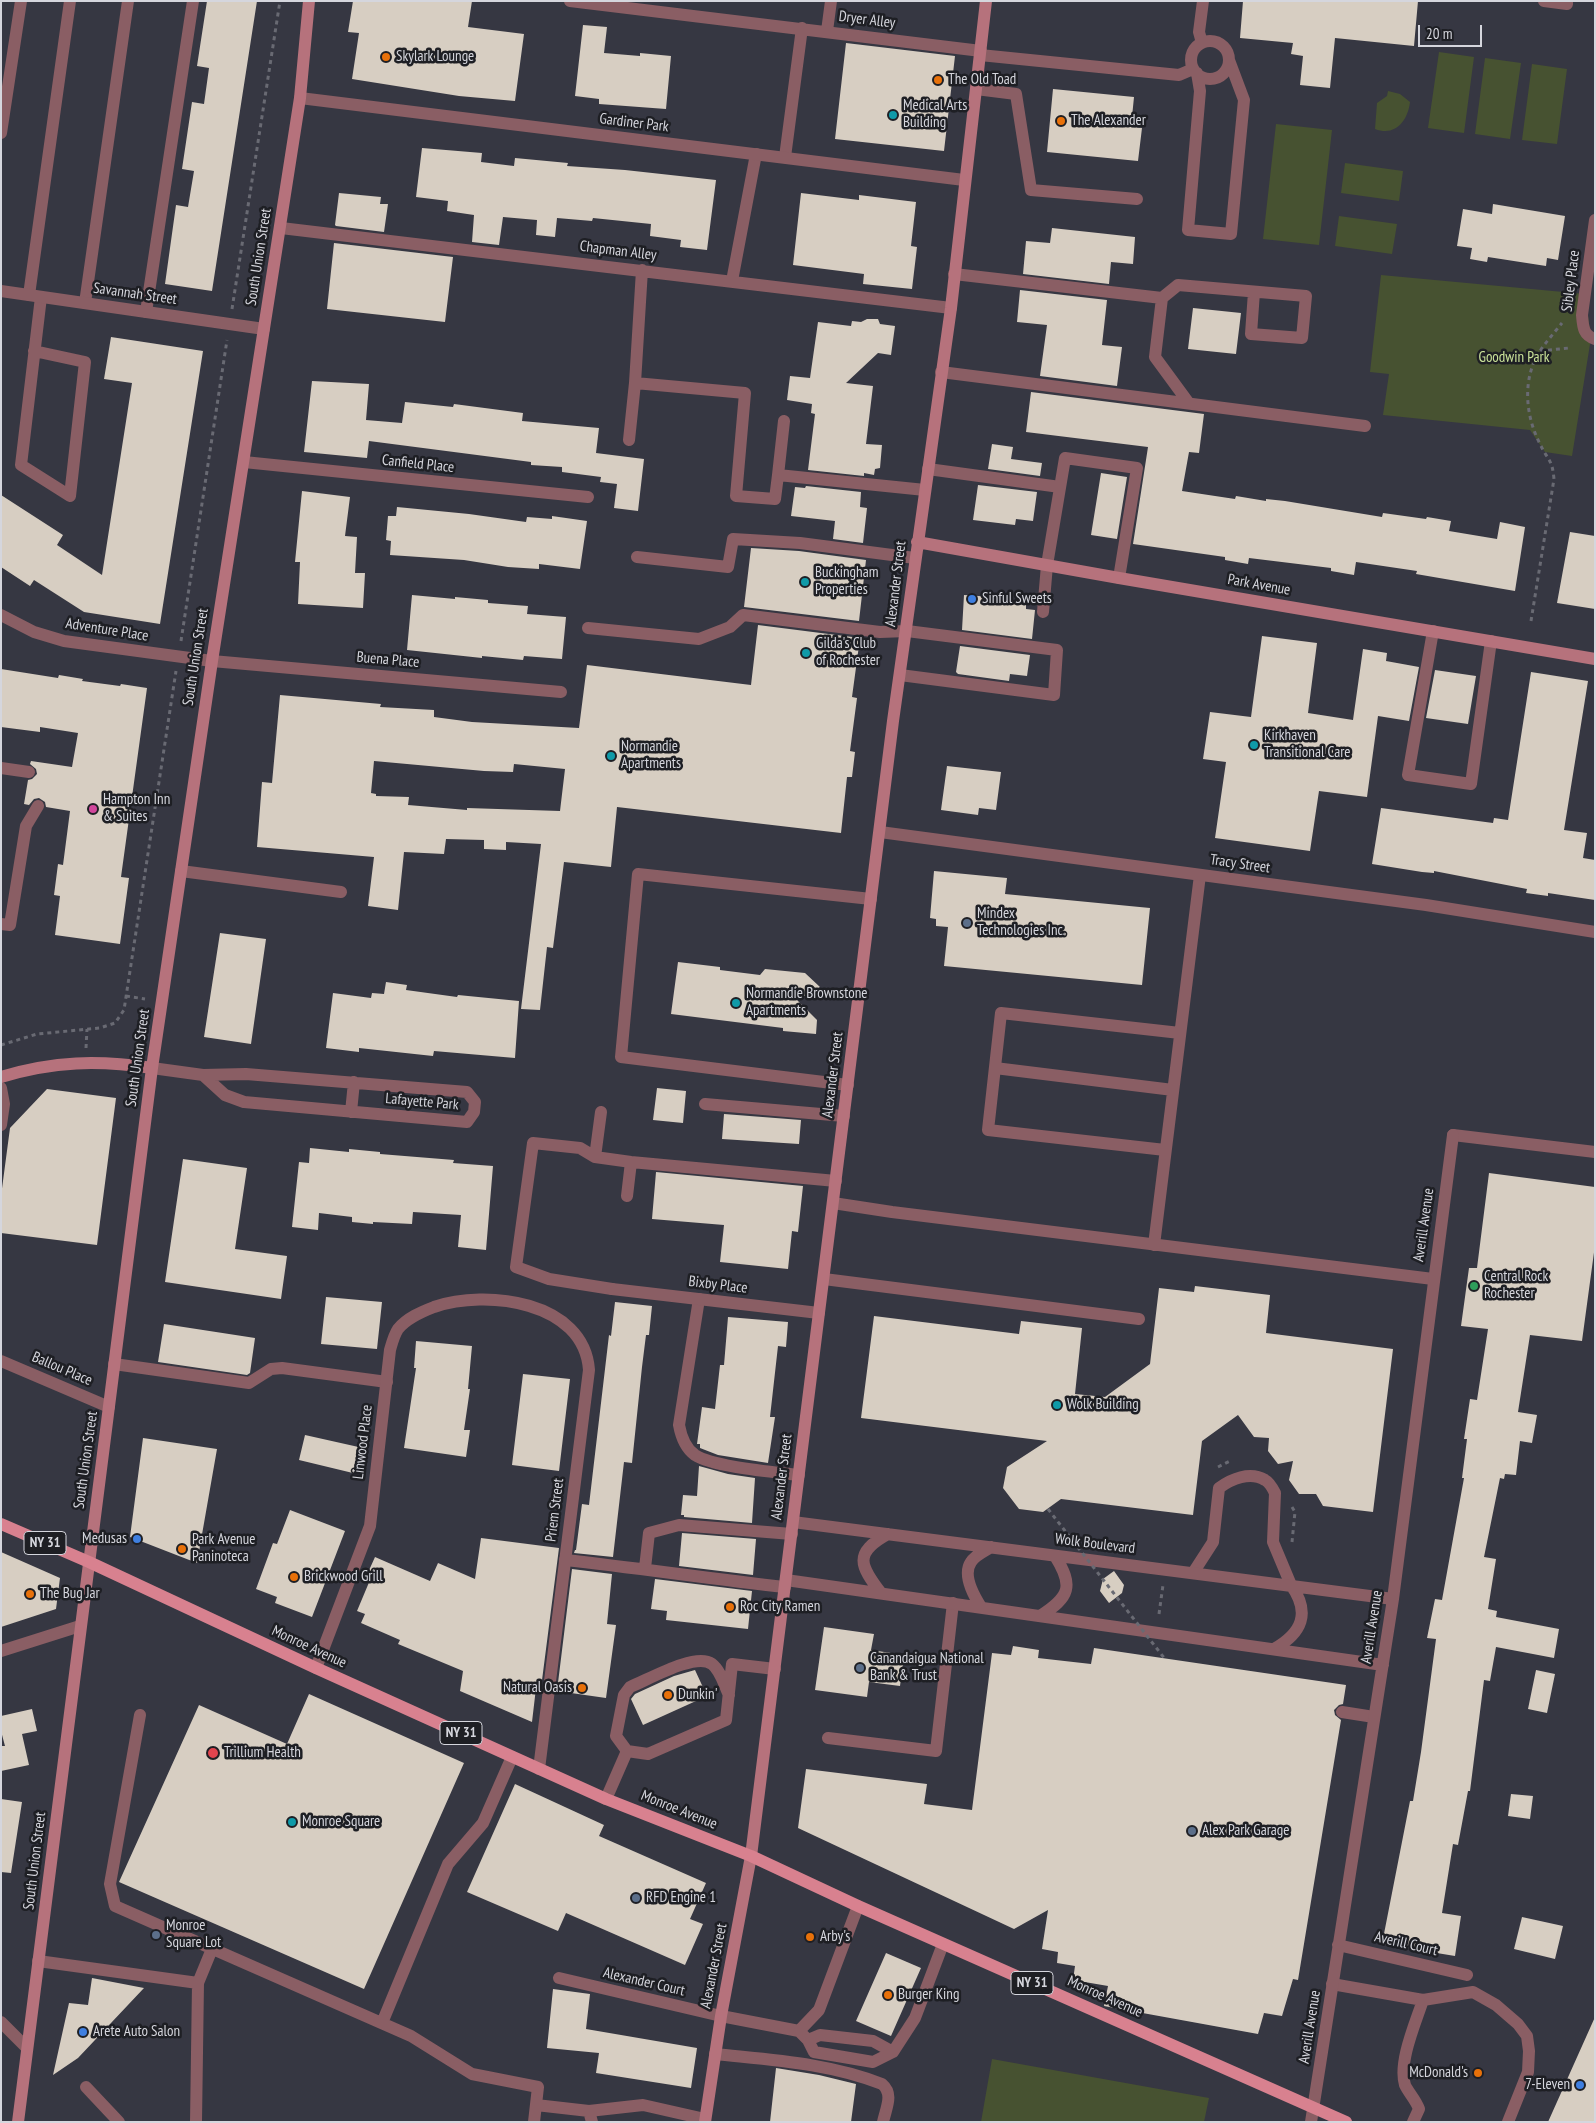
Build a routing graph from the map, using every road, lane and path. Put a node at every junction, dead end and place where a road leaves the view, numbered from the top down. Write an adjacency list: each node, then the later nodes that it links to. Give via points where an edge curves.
1 (21, 1): 22 (street)
2 (70, 1): 34 (street)
3 (128, 1): 36 (street)
4 (193, 1): 39 (street)
5 (280, 1): 37 (path)
6 (309, 1): 21 (street, South Union Street)
7 (570, 1): 13 (street, Dryer Alley)
8 (831, 1): 15 (street)
9 (986, 1): 17 (street, Alexander Street)
10 (1203, 1): 16 (street, via 1199,32)
11 (1544, 1): 12 (street, via 1567,4)
12 (1567, 1)
13 (643, 6): 14 (street, Dryer Alley, via 675,14)
14 (802, 28): 15 (street, Dryer Alley); 24 (street)
15 (827, 31): 17 (street, Dryer Alley)
16 (1202, 43): 18 (street, via 1210,41 1222,45); 19 (street, via 1192,56)
17 (980, 53): 19 (street, Dryer Alley, via 1179,75); 20 (street, Alexander Street)
18 (1229, 60): 19 (street, via 1225,71 1215,78 1203,77); 19 (street, via 1244,100 1231,234 1188,230 1200,91)
19 (1195, 71)
20 (976, 89): 25 (street, Alexander Street); 26 (street, via 1016,94 1031,190)
21 (300, 98): 23 (street, Gardiner Park); 28 (street, South Union Street)
22 (1, 133)
23 (756, 154): 24 (street, Gardiner Park); 31 (street)
24 (785, 157): 25 (street, Gardiner Park)
25 (964, 180): 30 (street, Alexander Street)
26 (1137, 199)
27 (1595, 220): 43 (street, Sibley Place, via 1582,315 1583,329)
28 (281, 228): 29 (street, Chapman Alley); 41 (street, South Union Street)
29 (642, 270): 31 (street, Chapman Alley); 48 (street)
30 (954, 274): 35 (street); 38 (street, Alexander Street)
31 (732, 281): 38 (street, Chapman Alley)
32 (1, 291): 34 (street, Savannah Street)
33 (1254, 292): 33 (street, via 1306,296 1302,338 1251,334); 35 (street, via 1178,285)
34 (34, 296): 36 (street, Savannah Street); 45 (street)
35 (1162, 298): 49 (street, via 1155,357)
36 (85, 303): 39 (street, Savannah Street)
37 (232, 308)
38 (951, 308): 47 (street, Alexander Street)
39 (146, 312): 41 (street, Savannah Street)
40 (1562, 323): 46 (path)
41 (264, 329): 53 (street, South Union Street)
42 (228, 337): 67 (path)
43 (1595, 339)
44 (1569, 348): 46 (path)
45 (34, 351): 45 (street, via 21,465 70,496 85,362)
46 (1540, 351): 66 (path, via 1529,375 1526,398 1540,444 1552,463 1554,480)
47 (941, 372): 49 (street); 54 (street, Alexander Street)
48 (635, 383): 52 (street); 55 (street, via 745,393 736,496 776,499)
49 (1188, 402): 51 (street)
50 (784, 420): 55 (street)
51 (1365, 426)
52 (629, 440)
53 (244, 462): 58 (street, Canfield Place); 73 (street, South Union Street)
54 (928, 469): 56 (street); 57 (street, Alexander Street)
55 (778, 474): 57 (street)
56 (1060, 487): 62 (street); 63 (street, via 1065,458 1138,468)
57 (925, 490): 59 (street, Alexander Street)
58 (588, 497)
59 (918, 542): 61 (street, Alexander Street); 62 (street, Park Avenue)
60 (637, 557): 61 (street, via 728,567 733,539 800,543)
61 (915, 558): 69 (street, Alexander Street)
62 (1047, 565): 63 (street, Park Avenue); 64 (street)
63 (1119, 578): 70 (street, Park Avenue)
64 (1043, 612)
65 (1, 615): 73 (street, Adventure Place, via 34,632 64,642)
66 (1532, 621)
67 (183, 624)
68 (588, 628): 69 (street, via 699,639 730,627 743,615 880,632)
69 (906, 631): 74 (street, Alexander Street); 74 (street, via 1057,650 1054,695)
70 (1433, 631): 71 (street, Park Avenue); 71 (street, via 1408,775 1471,784)
71 (1491, 641): 72 (street, Park Avenue)
72 (1595, 659)
73 (212, 661): 75 (street, Buena Place); 81 (street, South Union Street)
74 (900, 674): 80 (street, Alexander Street)
75 (561, 692)
76 (171, 706): 88 (path, via 124,1010 115,1023 100,1028 37,1034)
77 (1, 768): 78 (street)
78 (29, 772)
79 (38, 806): 85 (street, via 26,826 10,925)
80 (880, 832): 82 (street, Tracy Street); 84 (street, Alexander Street)
81 (181, 871): 83 (street); 89 (street, South Union Street)
82 (1200, 875): 86 (street, Tracy Street, via 1426,905); 87 (street)
83 (340, 892)
84 (871, 899): 94 (street, Alexander Street); 94 (street, via 638,874 621,1057)
85 (1, 924)
86 (1595, 932)
87 (1180, 1033): 90 (street, via 1000,1013); 96 (street)
88 (1, 1045)
89 (152, 1068): 91 (street); 92 (street, via 122,1063 65,1063); 117 (street, South Union Street)
90 (995, 1068): 96 (street); 102 (street, via 988,1130)
91 (203, 1075): 93 (street, Lafayette Park, via 246,1074); 98 (street, Lafayette Park, via 225,1095 244,1102)
92 (1, 1077)
93 (354, 1082): 98 (street); 98 (street, Lafayette Park, via 467,1092 475,1102 474,1112 467,1122)
94 (848, 1085): 100 (street, Alexander Street)
95 (1, 1088): 101 (street, via 4,1104)
96 (1173, 1090): 102 (street)
97 (705, 1104): 100 (street)
98 (351, 1112)
99 (601, 1112): 104 (street)
100 (844, 1116): 106 (street, Alexander Street)
101 (1, 1125)
102 (1165, 1150): 109 (street)
103 (1595, 1152): 111 (street, Averill Avenue, via 1453,1135)
104 (596, 1157): 105 (street); 112 (street, Bixby Place, via 580,1148 533,1142 516,1267 549,1279)
105 (631, 1162): 106 (street); 107 (street)
106 (836, 1181): 108 (street, Alexander Street)
107 (627, 1196)
108 (833, 1203): 109 (street); 110 (street, Alexander Street)
109 (1154, 1245): 111 (street)
110 (824, 1279): 114 (street, Alexander Street); 115 (street)
111 (1433, 1279): 139 (street, Averill Avenue)
112 (699, 1299): 114 (street, Bixby Place); 122 (street, via 679,1425 682,1439 694,1454 710,1462)
113 (508, 1301): 118 (street, Linwood Place, via 464,1300 423,1311 408,1319 393,1339); 131 (street, Priem Street, via 525,1304 562,1322 577,1336 588,1358)
114 (819, 1313): 122 (street, Alexander Street)
115 (1139, 1319)
116 (1, 1361): 119 (street, Ballou Place)
117 (114, 1364): 118 (street, via 249,1383 271,1369 282,1368); 119 (street, South Union Street)
118 (387, 1382): 149 (street, Linwood Place, via 370,1526)
119 (109, 1407): 132 (street, South Union Street)
120 (1238, 1458): 121 (path)
121 (1214, 1469)
122 (799, 1475): 126 (street, Alexander Street)
123 (1290, 1504): 129 (path, via 1295,1512)
124 (1048, 1508): 147 (path, bridge)
125 (1, 1524): 132 (main road, Monroe Avenue / NY 31)
126 (792, 1528): 127 (street, Wolk Boulevard); 133 (street, Wolk Boulevard, via 679,1525 649,1533); 136 (street, Alexander Street)
127 (888, 1534): 128 (street, Wolk Boulevard); 138 (street, via 872,1543 863,1563)
128 (991, 1548): 130 (street, Wolk Boulevard); 141 (street, via 971,1562 968,1570 969,1582)
129 (1294, 1549)
130 (1055, 1556): 134 (street, Wolk Boulevard); 143 (street, via 1068,1583 1057,1605)
131 (565, 1560): 133 (street); 158 (street, Priem Street)
132 (89, 1562): 144 (street, South Union Street); 149 (main road, Monroe Avenue / NY 31)
133 (646, 1568): 136 (street, via 680,1576)
134 (1193, 1573): 137 (street, Wolk Boulevard); 137 (street, via 1213,1542 1219,1488 1230,1480 1247,1476 1265,1480 1275,1493 1273,1542)
135 (1164, 1578): 142 (path)
136 (786, 1583): 138 (street); 150 (street, Alexander Street)
137 (1291, 1585): 139 (street, Wolk Boulevard); 145 (street, via 1302,1604 1302,1618 1288,1641)
138 (881, 1593): 140 (street)
139 (1393, 1599): 148 (street, Averill Avenue)
140 (953, 1604): 141 (street); 155 (street, via 936,1751)
141 (981, 1608): 143 (street)
142 (1159, 1614)
143 (1040, 1616): 145 (street)
144 (80, 1626): 146 (street); 165 (street, South Union Street)
145 (1274, 1649): 148 (street)
146 (1, 1651)
147 (1165, 1660)
148 (1383, 1665): 154 (street, Averill Avenue)
149 (316, 1668): 157 (main road, Monroe Avenue / NY 31)
150 (775, 1669): 151 (street, via 732,1664); 160 (street, Alexander Street)
151 (729, 1695): 156 (street, via 726,1720 648,1754); 156 (street, via 720,1674 702,1660 688,1662 630,1688 624,1694 616,1736)
152 (1342, 1712): 154 (street)
153 (140, 1715): 164 (street, via 110,1884 115,1906)
154 (1374, 1717): 163 (street, Averill Avenue)
155 (828, 1738)
156 (627, 1751): 159 (street)
157 (512, 1757): 158 (main road, Monroe Avenue / NY 31); 173 (street, via 483,1823 448,1864)
158 (539, 1769): 159 (main road, Monroe Avenue / NY 31)
159 (606, 1799): 160 (main road, Monroe Avenue / NY 31)
160 (751, 1856): 161 (main road, Monroe Avenue / NY 31); 171 (street, Alexander Street)
161 (858, 1906): 162 (main road, Monroe Avenue / NY 31); 174 (street, via 819,2010)
162 (943, 1944): 177 (street, via 915,2018); 181 (main road, Monroe Avenue / NY 31)
163 (1338, 1945): 166 (street, Averill Court); 169 (street, Averill Avenue)
164 (212, 1949): 168 (street); 173 (street)
165 (38, 1961): 168 (street); 176 (street, South Union Street)
166 (1467, 1975)
167 (559, 1978): 171 (street, Alexander Court)
168 (198, 1983): 186 (street)
169 (1332, 1984): 170 (street); 181 (street, Averill Avenue)
170 (1424, 2000): 191 (street, via 1405,2061 1406,2085 1419,2109); 192 (street, via 1473,1992 1496,2005 1527,2036 1528,2072)
171 (721, 2016): 174 (street, Alexander Court); 178 (street, Alexander Street)
172 (1, 2022): 176 (street)
173 (382, 2023): 180 (street, via 411,2036 472,2074 538,2087)
174 (799, 2030): 175 (street)
175 (808, 2040): 177 (street, via 820,2035 873,2041); 177 (street, via 814,2052 873,2062)
176 (27, 2048): 184 (street, South Union Street)
177 (893, 2052)
178 (715, 2054): 183 (street, Alexander Street); 188 (street, via 810,2065 882,2084 889,2094)
179 (86, 2088): 185 (street)
180 (536, 2105): 182 (street); 187 (street)
181 (1314, 2107): 189 (street, Averill Avenue); 190 (main road, Monroe Avenue / NY 31)
182 (591, 2116): 183 (street, via 643,2105)
183 (705, 2120)
184 (18, 2122)
185 (119, 2122)
186 (196, 2122)
187 (534, 2122)
188 (883, 2122)
189 (1311, 2122)
190 (1346, 2122)
191 (1413, 2122)
192 (1508, 2122)

